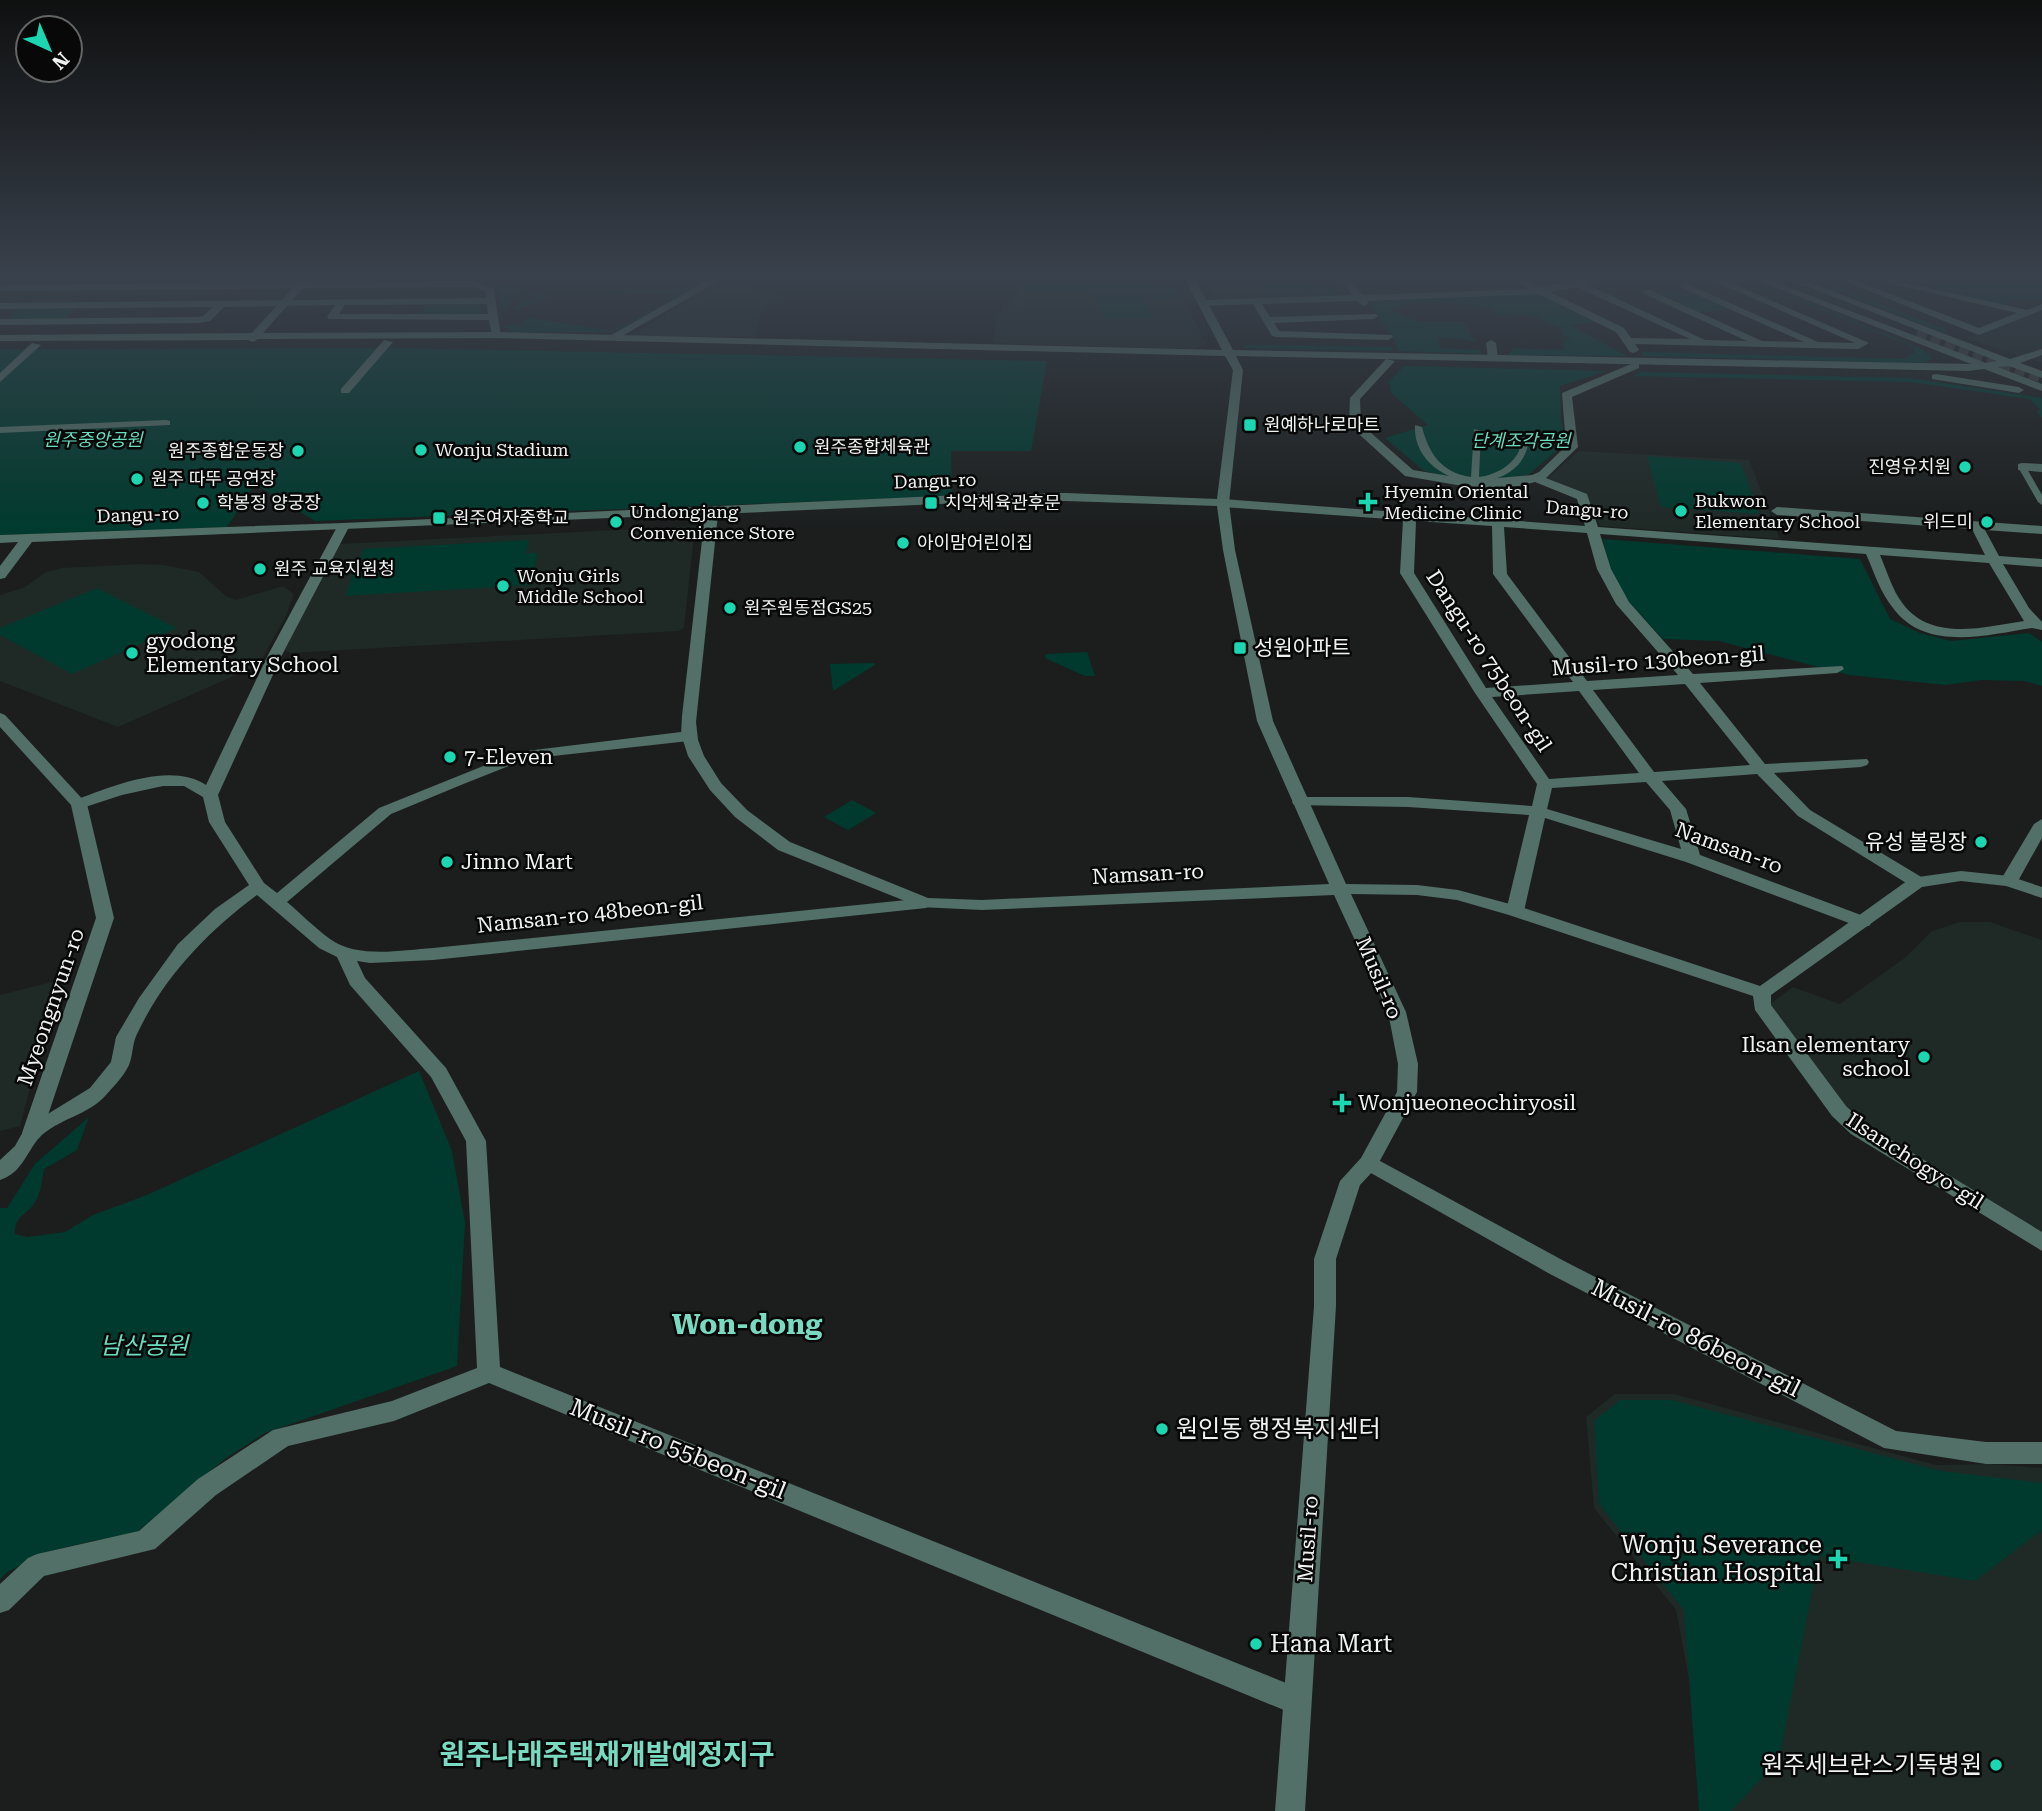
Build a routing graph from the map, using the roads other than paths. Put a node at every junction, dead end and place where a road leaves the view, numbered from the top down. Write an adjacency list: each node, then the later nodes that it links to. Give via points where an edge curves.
1 (16, 364): 19 (street)
2 (369, 364): 21 (street)
3 (1235, 364): 33 (street, Musil-ro, via 1238,370)
4 (1388, 364): 30 (street, via 1355,398 1355,425 1409,473 1474,484)
5 (1598, 364): 7 (street)
6 (1626, 364): 7 (street)
7 (1638, 364): 13 (street); 16 (street); 30 (street, via 1566,395 1572,447)
8 (1933, 364): 13 (street)
9 (1974, 364): 14 (street)
10 (2007, 364): 14 (street)
11 (2010, 364): 15 (street)
12 (2042, 364): 15 (street)
13 (1924, 367): 14 (street)
14 (1986, 368): 17 (street)
15 (2026, 369): 17 (street); 18 (street)
16 (1884, 373): 17 (street); 22 (street)
17 (2001, 374): 20 (street)
18 (2042, 374)
19 (0, 379)
20 (2042, 388)
21 (345, 391)
22 (2042, 395)
23 (166, 423): 25 (street)
24 (1419, 426): 31 (street, via 1424,449 1435,464)
25 (0, 430)
26 (1477, 431): 31 (street)
27 (1527, 435): 31 (street, via 1511,469 1494,478)
28 (2022, 467): 29 (street); 32 (street)
29 (2042, 468)
30 (1536, 478): 40 (street, via 1583,497)
31 (1475, 480)
32 (2042, 502)
33 (1223, 503): 34 (street, Dangu-ro, via 1024,497); 36 (street, Dangu-ro); 60 (street, Musil-ro, via 1265,722)
34 (712, 510): 39 (street, Dangu-ro); 54 (street, Namsan-ro, via 696,632)
35 (1777, 511): 38 (street)
36 (1410, 515): 37 (street, Dangu-ro); 52 (street, Dangu-ro 75beon-gil, via 1407,573)
37 (1498, 523): 40 (street, Dangu-ro); 51 (street, via 1500,574)
38 (1976, 525): 41 (street); 45 (street)
39 (343, 527): 42 (street, Dangu-ro); 59 (street, via 275,655)
40 (1591, 529): 44 (street, Dangu-ro); 50 (street, via 1604,569 1623,604)
41 (2042, 530)
42 (28, 538): 43 (street, Dangu-ro); 47 (street)
43 (0, 539)
44 (1871, 550): 45 (street, Dangu-ro); 48 (street, via 1904,614 1934,632)
45 (1995, 559): 46 (street, Dangu-ro); 48 (street)
46 (2042, 563)
47 (0, 575)
48 (2037, 626)
49 (1837, 669): 50 (street, Musil-ro 130beon-gil)
50 (1690, 680): 51 (street, Musil-ro 130beon-gil); 56 (street)
51 (1586, 687): 52 (street, Musil-ro 130beon-gil); 57 (street)
52 (1482, 693): 58 (street, Dangu-ro 75beon-gil)
53 (0, 718): 61 (street)
54 (689, 736): 70 (street, via 523,755 467,777 385,811); 71 (street, Namsan-ro, via 697,760 740,813 764,834)
55 (1861, 762): 56 (street, Dangu-ro 75beon-gil)
56 (1761, 769): 57 (street, Dangu-ro 75beon-gil); 66 (street, via 1804,813)
57 (1650, 778): 58 (street, Dangu-ro 75beon-gil); 64 (street, via 1678,809)
58 (1545, 784): 62 (street, Dangu-ro 75beon-gil)
59 (210, 796): 61 (street, via 187,782 166,781 103,794); 67 (street, Namsan-ro 48beon-gil, via 217,822)
60 (1300, 802): 62 (street, Namsan-ro, via 1408,802); 68 (street, Musil-ro)
61 (79, 804): 76 (street, Myeongnyun-ro, via 104,918)
62 (1537, 811): 64 (street, Namsan-ro); 72 (street, Dangu-ro 75beon-gil)
63 (2042, 824): 65 (street)
64 (1692, 858): 73 (street, Namsan-ro)
65 (2009, 881): 66 (street, via 1961,876); 69 (street)
66 (1917, 882): 73 (street)
67 (258, 886): 70 (street, Namsan-ro 48beon-gil); 76 (street, via 184,948 148,998 126,1037 120,1064 97,1093)
68 (1340, 889): 71 (street, Namsan-ro, via 982,905); 72 (street, Namsan-ro, via 1458,895); 77 (street, Musil-ro, via 1397,1013 1408,1064 1407,1092)
69 (2042, 893)
70 (277, 902): 74 (street, Namsan-ro 48beon-gil, via 325,944)
71 (926, 903): 74 (street, Namsan-ro 48beon-gil, via 433,954 370,957)
72 (1514, 911): 75 (street, Namsan-ro)
73 (1863, 922): 75 (street)
74 (344, 953): 80 (street, via 357,981 439,1073 476,1142)
75 (1762, 993): 79 (street, Ilsanchogyo-gil, via 1762,1006 1839,1111 1858,1129)
76 (32, 1133): 78 (street, via 22,1151)
77 (1369, 1163): 81 (street, Musil-ro 86beon-gil, via 1558,1268 1893,1441 1986,1453); 83 (street, Musil-ro, via 1351,1181 1325,1259)
78 (0, 1172)
79 (2042, 1243)
80 (489, 1373): 82 (street, via 394,1411 282,1437 207,1488 146,1541 37,1566); 83 (street, Musil-ro 55beon-gil)
81 (2042, 1453)
82 (0, 1601)
83 (1296, 1701): 84 (street, Musil-ro)
84 (1290, 1811)

